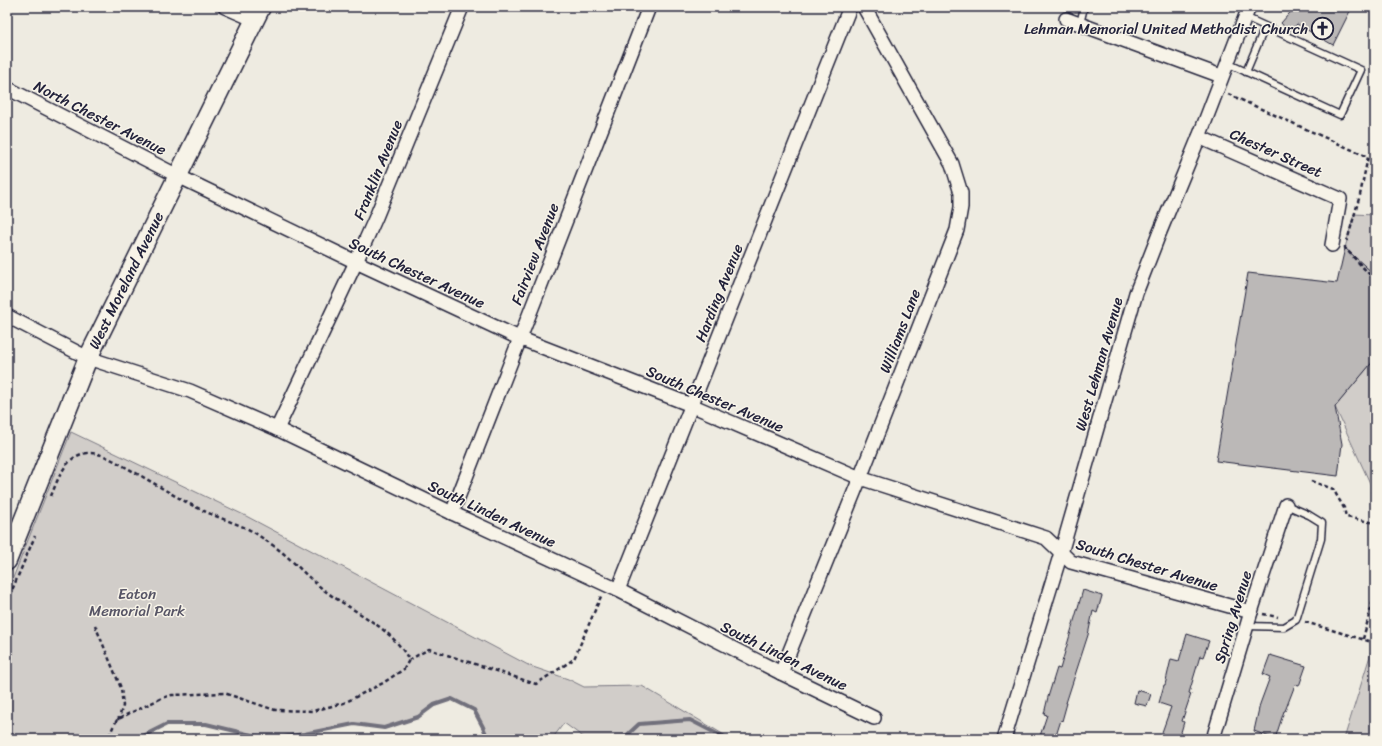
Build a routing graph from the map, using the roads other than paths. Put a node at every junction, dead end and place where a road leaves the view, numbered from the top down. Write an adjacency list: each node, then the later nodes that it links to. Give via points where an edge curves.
1 (225, 7): 8 (street)
2 (462, 7): 19 (street, Franklin Avenue)
3 (649, 7): 21 (street, Fairview Avenue)
4 (850, 7): 23 (street, Harding Avenue)
5 (864, 7): 25 (street, Williams Lane, via 952,164 961,193 961,208 957,230)
6 (1084, 7): 10 (lane)
7 (1247, 12): 11 (lane); 12 (street, West Lehman Avenue)
8 (258, 13): 17 (street, West Moreland Avenue)
9 (1066, 19): 10 (street)
10 (1080, 24): 14 (street)
11 (1265, 26): 13 (lane); 13 (lane, via 1361,70 1340,115)
12 (1226, 63): 13 (lane); 14 (street, West Lehman Avenue)
13 (1246, 72)
14 (1219, 82): 16 (street, West Lehman Avenue)
15 (7, 88): 17 (street, North Chester Avenue)
16 (1198, 137): 18 (street, Chester Street, via 1340,199); 29 (street, West Lehman Avenue, via 1136,293)
17 (178, 176): 19 (street, South Chester Avenue); 22 (street, West Moreland Avenue)
18 (1332, 245)
19 (356, 262): 21 (street, South Chester Avenue); 24 (street, Franklin Avenue)
20 (7, 316): 22 (street, South Linden Avenue)
21 (519, 338): 23 (street, South Chester Avenue); 27 (street, Fairview Avenue)
22 (88, 358): 24 (street, South Linden Avenue, via 190,391); 28 (street, West Moreland Avenue)
23 (691, 405): 25 (street, South Chester Avenue); 30 (street, Harding Avenue)
24 (277, 429): 27 (street, South Linden Avenue)
25 (860, 478): 29 (street, South Chester Avenue, via 1046,538); 33 (street, Williams Lane)
26 (1286, 505): 31 (street, Spring Avenue); 32 (lane, via 1322,523 1321,539 1296,620 1284,627)
27 (452, 513): 30 (street, South Linden Avenue)
28 (9, 552)
29 (1061, 553): 31 (street, South Chester Avenue, via 1071,562); 35 (street, West Lehman Avenue)
30 (612, 588): 33 (street, South Linden Avenue)
31 (1251, 612): 32 (street, Spring Avenue)
32 (1247, 626): 36 (street, Spring Avenue)
33 (780, 673): 34 (street, South Linden Avenue)
34 (874, 718)
35 (1004, 739)
36 (1213, 739)

